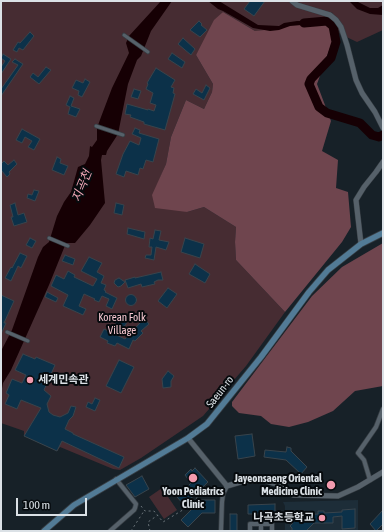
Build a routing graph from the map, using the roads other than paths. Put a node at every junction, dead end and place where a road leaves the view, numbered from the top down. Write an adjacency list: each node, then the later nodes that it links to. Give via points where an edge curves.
1 (292, 1): 5 (street, via 297,5 330,15 336,20 347,44 356,80)
2 (124, 36): 3 (street)
3 (148, 52)
4 (96, 126): 6 (street)
5 (383, 128)
6 (123, 135)
7 (383, 162): 10 (street, via 356,200)
8 (383, 234): 10 (main road, Saeun-ro)
9 (49, 238): 11 (street)
10 (361, 244): 15 (main road, Saeun-ro, via 328,270 207,424)
11 (68, 246)
12 (7, 332): 13 (street)
13 (28, 341)
14 (383, 409): 18 (street, via 376,427 358,453 364,460)
15 (188, 438): 17 (main road, Saeun-ro); 19 (street)
16 (383, 472): 18 (street)
17 (116, 479): 21 (main road, Saeun-ro, via 74,505); 22 (street, via 136,504 134,510)
18 (370, 480): 19 (street, via 338,496 293,495 276,484 263,480 244,481)
19 (227, 486): 23 (street, via 224,494)
20 (261, 524): 24 (street, via 250,524); 25 (street); 26 (street, via 272,524)
21 (44, 531)
22 (110, 531)
23 (222, 531)
24 (250, 531)
25 (261, 531)
26 (272, 531)

